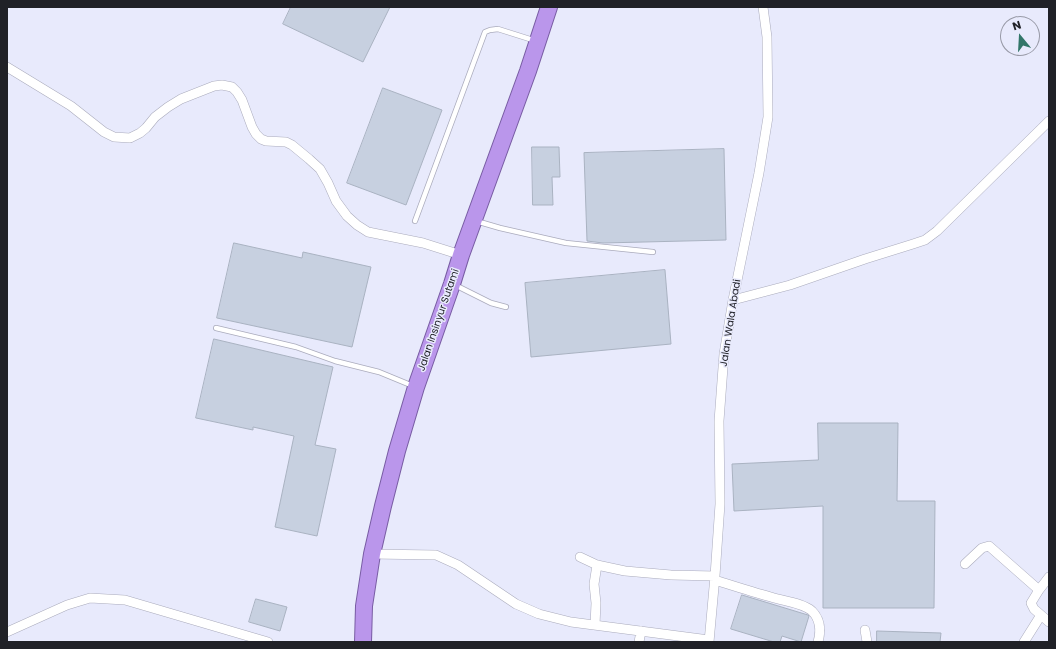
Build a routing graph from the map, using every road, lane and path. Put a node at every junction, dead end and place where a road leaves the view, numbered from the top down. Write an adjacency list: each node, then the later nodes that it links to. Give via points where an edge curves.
1 (549, 7): 3 (highway, Jalan Insinyur Sutami)
2 (763, 7): 11 (street, Jalan Wala Abadi, via 767,37 768,117)
3 (538, 42): 6 (highway, Jalan Insinyur Sutami); 7 (lane, via 498,29 485,32)
4 (7, 67): 9 (street, via 71,106 114,137 130,138 140,133 155,117 182,99 222,84 232,87 242,100 256,134 261,139 286,142 309,159 320,169 336,201 347,216 357,224 368,232 423,243)
5 (1049, 121): 11 (street, via 925,240 790,285)
6 (473, 220): 8 (lane, via 566,244); 9 (highway, Jalan Insinyur Sutami)
7 (415, 221)
8 (653, 252)
9 (461, 255): 10 (highway, Jalan Insinyur Sutami)
10 (452, 284): 12 (lane, via 491,303); 14 (highway, Jalan Insinyur Sutami)
11 (733, 300): 20 (street, Jalan Wala Abadi, via 724,354 719,420 720,504)
12 (506, 307)
13 (216, 328): 14 (lane, via 296,347 335,361 379,372)
14 (416, 387): 15 (highway, Jalan Insinyur Sutami, via 397,451)
15 (372, 554): 24 (street, via 436,555 458,565 516,604 539,614); 30 (highway, Jalan Insinyur Sutami, via 364,606)
16 (580, 557): 18 (street)
17 (965, 564): 21 (street, via 982,548 989,546)
18 (597, 565): 20 (street, via 625,571); 24 (street, via 594,584)
19 (1049, 577): 21 (street)
20 (715, 578): 28 (street, Jalan Wala Abadi); 32 (street, via 811,610 819,624)
21 (1039, 590): 22 (street, via 1031,603)
22 (1041, 615): 23 (street); 34 (street)
23 (1049, 622)
24 (595, 625): 26 (street)
25 (865, 630): 33 (street)
26 (641, 631): 28 (street); 31 (street)
27 (7, 632): 29 (street, via 66,605 90,598 125,600)
28 (709, 641)
29 (268, 642)
30 (363, 642)
31 (639, 642)
32 (818, 642)
33 (867, 642)
34 (1024, 642)

